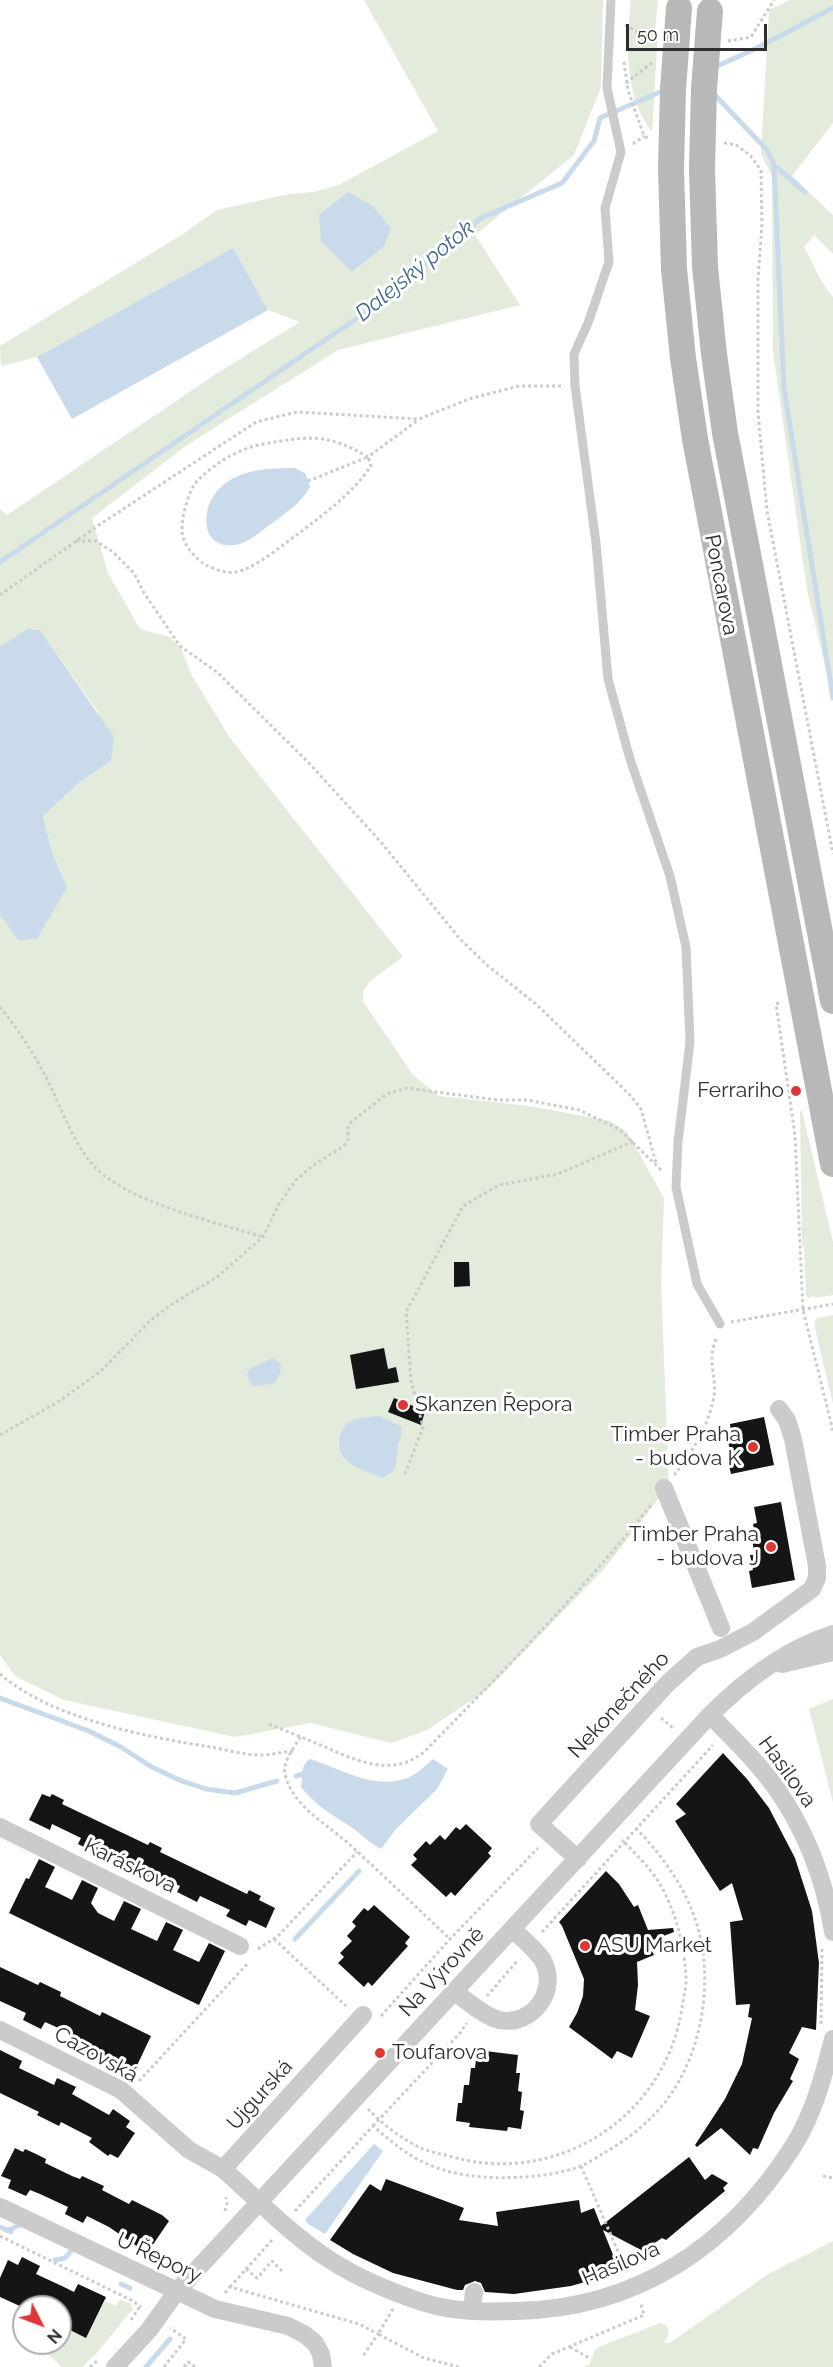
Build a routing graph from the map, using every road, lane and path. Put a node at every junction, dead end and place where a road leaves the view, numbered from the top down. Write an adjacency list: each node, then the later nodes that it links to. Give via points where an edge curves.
1 (611, 0): 11 (lane, via 607,88 621,152 605,208 609,262 574,354)
2 (679, 4): 18 (main road, Poncarova, bridge, via 671,169 674,269 694,439)
3 (710, 6): 19 (main road, Poncarova, bridge, via 702,169 705,267 714,354 725,433)
4 (625, 17): 5 (path)
5 (625, 25): 6 (path); 7 (path)
6 (624, 34)
7 (662, 46)
8 (624, 53): 9 (path, via 628,90 644,136)
9 (653, 141)
10 (718, 142): 17 (path, via 736,145 761,170 758,413 767,512)
11 (575, 386): 12 (path, via 519,386 469,399); 24 (lane, via 596,543 608,679 630,759 670,876 686,947 690,1042)
12 (419, 419): 13 (path); 15 (path, via 297,412 256,422)
13 (368, 457): 13 (path, via 347,444 324,438 295,437 247,447 215,465 195,483 184,511 183,537 196,559 216,570 236,572 259,562 344,499 371,466); 14 (path)
14 (308, 481)
15 (76, 541): 16 (path); 22 (path, via 96,541 134,573 180,646 217,672 309,763 460,939 536,1004 628,1094 641,1109)
16 (0, 596)
17 (833, 854)
18 (801, 998): 23 (main road, Poncarova); 27 (path, via 776,1004 795,1135)
19 (833, 1001)
20 (0, 1006): 25 (path, via 45,1074 83,1152 94,1166 140,1196)
21 (634, 1141): 22 (path); 25 (path, via 619,1129 579,1110 552,1104 407,1088 391,1092 351,1122 344,1146 296,1180); 32 (path, via 558,1174 499,1185 463,1206 406,1312 411,1380 423,1427)
22 (656, 1163): 24 (path)
23 (833, 1164)
24 (676, 1187): 28 (lane, via 697,1284)
25 (263, 1237): 31 (path, via 217,1277 150,1321 101,1371 58,1402)
26 (833, 1305): 27 (path)
27 (803, 1310): 28 (path); 30 (path)
28 (720, 1324): 33 (path, via 711,1357 711,1407 695,1445)
29 (779, 1409): 35 (street, Nekonečného, via 793,1439 817,1578 804,1596 753,1632)
30 (833, 1431)
31 (0, 1435)
32 (405, 1474)
33 (664, 1488): 35 (street); 43 (path, via 601,1565 424,1753 404,1763 380,1766 357,1761)
34 (833, 1634): 37 (street, Na Výrovně, via 795,1648)
35 (724, 1637): 52 (street, Nekonečného, via 668,1683 539,1824)
36 (833, 1652): 37 (street, Na Výrovně)
37 (763, 1670): 39 (street, Na Výrovně, via 743,1683)
38 (0, 1674): 45 (path, via 38,1700 109,1726 160,1739 261,1755)
39 (710, 1715): 47 (street, Na Výrovně); 54 (street, Hasilova, via 778,1790 808,1842 828,1901)
40 (661, 1718): 42 (path)
41 (269, 1724): 43 (path)
42 (679, 1734)
43 (300, 1737): 45 (path)
44 (719, 1746): 48 (path, via 713,1744)
45 (293, 1751): 51 (path, via 285,1770 290,1789 309,1811)
46 (0, 1827): 57 (street, Karáskova)
47 (607, 1828): 49 (path); 52 (street, Na Výrovně)
48 (636, 1828): 49 (path); 70 (path, via 661,1854 684,1893 700,1936 705,1984 699,2032 684,2071 661,2107 625,2141)
49 (624, 1841): 58 (path); 68 (path, via 658,1881 679,1929 686,1982 678,2033 656,2081 621,2121 576,2149 526,2164 473,2163 442,2154 422,2148)
50 (543, 1842): 56 (path)
51 (357, 1852): 55 (path); 56 (path)
52 (578, 1859): 53 (street, Na Výrovně)
53 (512, 1929): 58 (street); 60 (street, Na Výrovně)
54 (827, 1936): 65 (path, via 823,1951)
55 (274, 1939): 59 (path); 63 (path)
56 (450, 1939): 61 (path)
57 (240, 1946): 59 (path, via 251,1951)
58 (530, 1946): 62 (path); 62 (street, via 542,1959 548,1981 538,2008 526,2016 499,2020)
59 (262, 1948): 66 (path)
60 (455, 1992): 62 (street); 67 (street, Na Výrovně)
61 (395, 2000)
62 (477, 2007): 68 (path, via 460,2033)
63 (361, 2017): 71 (street, Ujgurská)
64 (0, 2030): 66 (street, Cazovská)
65 (827, 2034): 82 (street, Hasilova, via 820,2088 795,2143 758,2194 718,2237 663,2274)
66 (126, 2095): 71 (street, Cazovská, via 189,2150)
67 (356, 2097): 68 (path); 75 (street, Na Výrovně)
68 (378, 2120): 69 (path)
69 (373, 2126): 70 (path, via 402,2150 426,2163 468,2175 493,2179 540,2176); 78 (path)
70 (581, 2166): 82 (path)
71 (223, 2169): 75 (street)
72 (823, 2176): 73 (path)
73 (833, 2178)
74 (222, 2192): 77 (path, via 227,2203)
75 (260, 2202): 83 (street, Na Výrovně); 85 (street, Hasilova, via 332,2261)
76 (0, 2207): 83 (street, U Řepory)
77 (225, 2212)
78 (289, 2217)
79 (0, 2236): 87 (path)
80 (246, 2268): 81 (path, via 257,2278 272,2261)
81 (284, 2273)
82 (629, 2277): 88 (street, Hasilova, via 598,2301 546,2311); 91 (path, via 644,2315)
83 (177, 2291): 94 (street, Na Výrovně); 98 (street, U Řepory, via 215,2309 288,2326 304,2334 315,2343)
84 (474, 2292): 88 (street)
85 (402, 2294): 88 (street, Hasilova, via 427,2304); 90 (path)
86 (221, 2296): 90 (path, via 230,2287 324,2312)
87 (141, 2307)
88 (472, 2310)
89 (167, 2326): 95 (path, via 186,2339)
90 (378, 2334): 92 (path); 99 (path, via 424,2358)
91 (570, 2347): 93 (path); 100 (path, via 552,2354)
92 (363, 2356)
93 (591, 2360)
94 (115, 2367)
95 (164, 2367)
96 (184, 2367): 97 (path, via 188,2362)
97 (195, 2367)
98 (323, 2367)
99 (459, 2367)
100 (539, 2367)

